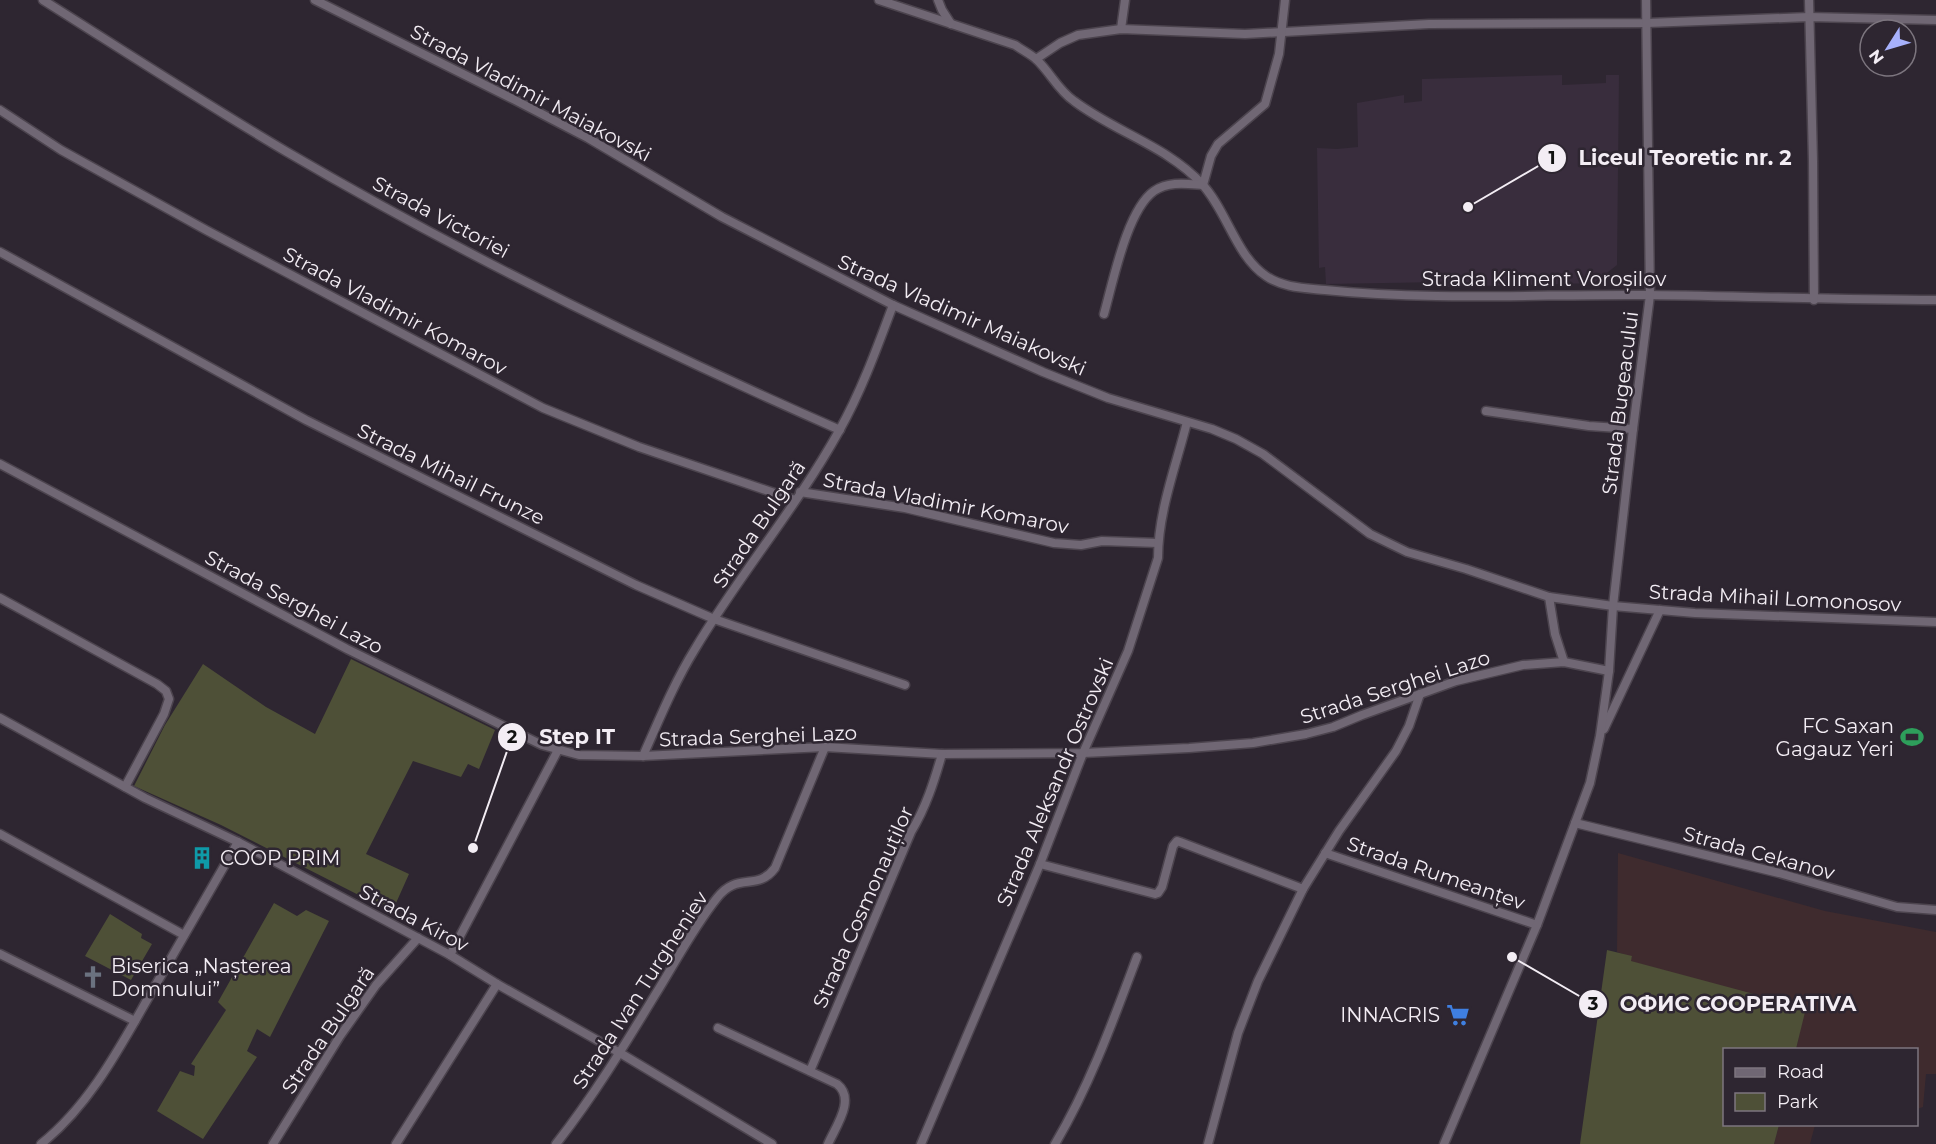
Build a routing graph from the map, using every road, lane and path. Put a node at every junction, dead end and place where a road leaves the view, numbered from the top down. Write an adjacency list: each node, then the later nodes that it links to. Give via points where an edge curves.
1 (43, 0): 27 (street, Strada Victoriei, via 287,152 449,241 646,342)
2 (315, 0): 22 (street, Strada Vladimir Maiakovski, via 588,138 722,216)
3 (879, 0): 12 (street, Strada Kliment Voroșilov)
4 (938, 0): 12 (street)
5 (1125, 0): 13 (street)
6 (1285, 0): 14 (street)
7 (1646, 0): 11 (street, Strada Bugeacului)
8 (1809, 0): 9 (street)
9 (1809, 17): 10 (street); 11 (street); 20 (street)
10 (1936, 20)
11 (1647, 23): 14 (street, via 1429,24); 19 (street, Strada Bugeacului)
12 (951, 24): 15 (street, Strada Kliment Voroșilov, via 1015,45)
13 (1121, 29): 14 (street, via 1245,34); 15 (street, via 1078,35)
14 (1282, 31): 17 (street, via 1265,104 1218,144)
15 (1036, 59): 17 (street, Strada Kliment Voroșilov, via 1070,99 1097,118 1154,146)
16 (0, 110): 29 (street, Strada Vladimir Komarov, via 61,150 206,230 543,408 639,447)
17 (1203, 185): 19 (street, Strada Kliment Voroșilov, via 1251,263 1267,278 1288,286 1371,295); 23 (street, via 1174,183 1154,191 1143,203 1128,230)
18 (0, 252): 35 (street, Strada Mihail Frunze, via 306,420 636,585)
19 (1650, 295): 20 (street, Strada Kliment Voroșilov); 26 (street, Strada Bugeacului)
20 (1814, 300): 21 (street, Strada Kliment Voroșilov)
21 (1936, 300)
22 (892, 305): 25 (street, Strada Vladimir Maiakovski, via 1108,398); 27 (street, Strada Bulgară)
23 (1104, 314)
24 (1486, 411): 26 (street)
25 (1187, 422): 30 (street, Strada Aleksandr Ostrovski); 31 (street, Strada Vladimir Maiakovski, via 1236,439 1263,454 1389,544)
26 (1633, 429): 33 (street, Strada Bugeacului)
27 (840, 430): 29 (street, Strada Bulgară)
28 (0, 464): 44 (street, Strada Serghei Lazo, via 347,649)
29 (797, 496): 30 (street, Strada Vladimir Komarov, via 905,508 1054,543); 35 (street, Strada Bulgară)
30 (1158, 543): 45 (street, Strada Aleksandr Ostrovski, via 1158,558 1128,651)
31 (1549, 597): 33 (street, Strada Vladimir Maiakovski); 37 (street)
32 (0, 598): 48 (street, via 166,691 170,699 164,714)
33 (1613, 606): 34 (street, Strada Mihail Lomonosov); 38 (street, Strada Bugeacului)
34 (1660, 610): 36 (street, Strada Mihail Lomonosov); 42 (street, Strada Bugeacului)
35 (714, 619): 39 (street, Strada Mihail Frunze); 47 (street, Strada Bulgară, via 677,680)
36 (1936, 622)
37 (1564, 662): 38 (street, Strada Serghei Lazo); 40 (street, Strada Serghei Lazo, via 1523,664)
38 (1609, 671): 42 (street, Strada Bugeacului)
39 (905, 685)
40 (1420, 694): 45 (street, Strada Serghei Lazo, via 1306,734 1253,743); 52 (street, via 1396,751)
41 (0, 718): 48 (street, Strada Kirov)
42 (1600, 736): 49 (street, Strada Bugeacului, via 1590,783)
43 (825, 747): 46 (street, Strada Serghei Lazo); 47 (street, Strada Serghei Lazo); 65 (street, Strada Ivan Turgheniev, via 775,868 763,880 728,886 717,898)
44 (558, 750): 47 (street, Strada Serghei Lazo, via 579,755); 59 (street)
45 (1083, 753): 46 (street, Strada Serghei Lazo); 53 (street, Strada Aleksandr Ostrovski)
46 (942, 754): 66 (street, Strada Cosmonauților, via 921,817 911,832)
47 (643, 756)
48 (125, 787): 51 (street, Strada Kirov)
49 (1575, 823): 55 (street, Strada Cekanov, via 1779,873 1897,907); 56 (street, Strada Bugeacului)
50 (0, 834): 57 (street)
51 (238, 842): 57 (street); 58 (street, Strada Kirov)
52 (1325, 853): 54 (street); 56 (street, Strada Rumeanțev)
53 (1040, 864): 54 (street, via 1155,894 1162,887 1173,846 1180,842); 73 (street, Strada Aleksandr Ostrovski)
54 (1303, 889): 75 (street, via 1258,981 1238,1033)
55 (1936, 910)
56 (1537, 925): 76 (street, Strada Bugeacului)
57 (184, 935): 63 (street)
58 (418, 938): 59 (street, Strada Kirov); 68 (street, Strada Bulgară, via 376,985 340,1036)
59 (450, 955): 62 (street, Strada Kirov)
60 (1, 956): 63 (street)
61 (1137, 957): 74 (street, via 1102,1050)
62 (497, 984): 65 (street, Strada Kirov); 69 (street)
63 (135, 1021): 67 (street, via 91,1092)
64 (718, 1028): 66 (street)
65 (620, 1053): 70 (street, Strada Ivan Turgheniev); 71 (street, Strada Kirov)
66 (810, 1071): 72 (street, via 837,1084 846,1094)
67 (41, 1144)
68 (273, 1144)
69 (396, 1144)
70 (556, 1144)
71 (772, 1144)
72 (828, 1144)
73 (921, 1144)
74 (1055, 1144)
75 (1208, 1144)
76 (1444, 1144)

